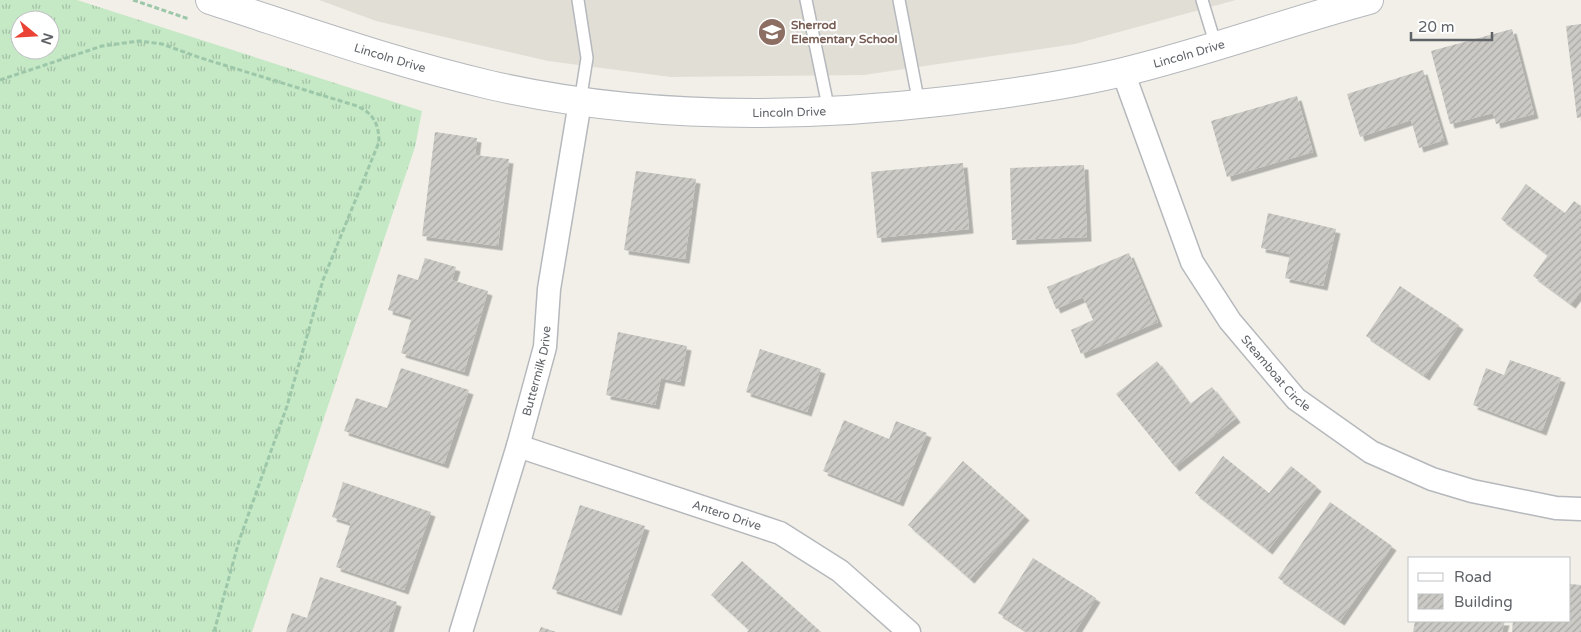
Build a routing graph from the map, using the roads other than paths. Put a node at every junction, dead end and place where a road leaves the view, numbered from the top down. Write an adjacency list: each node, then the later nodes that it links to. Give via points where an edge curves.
1 (210, 0): 10 (street, Lincoln Drive, via 393,60 491,85)
2 (578, 0): 10 (lane, via 587,58)
3 (806, 0): 12 (lane)
4 (899, 0): 11 (lane)
5 (1202, 0): 8 (lane)
6 (1369, 0): 7 (street, Lincoln Drive)
7 (1334, 4): 8 (street, Lincoln Drive)
8 (1216, 46): 9 (street, Lincoln Drive)
9 (1123, 72): 11 (street, Lincoln Drive, via 1014,93); 14 (street, Steamboat Circle, via 1192,262 1230,321 1296,399 1370,452 1432,479 1472,491 1556,508)
10 (580, 102): 12 (street, Lincoln Drive, via 751,114); 13 (street, Buttermilk Drive, via 549,289 545,347)
11 (919, 104): 12 (street, Lincoln Drive)
12 (829, 111)
13 (518, 446): 15 (street, Buttermilk Drive); 16 (street, Antero Drive, via 780,534 840,571)
14 (1581, 509)
15 (461, 632)
16 (909, 632)

